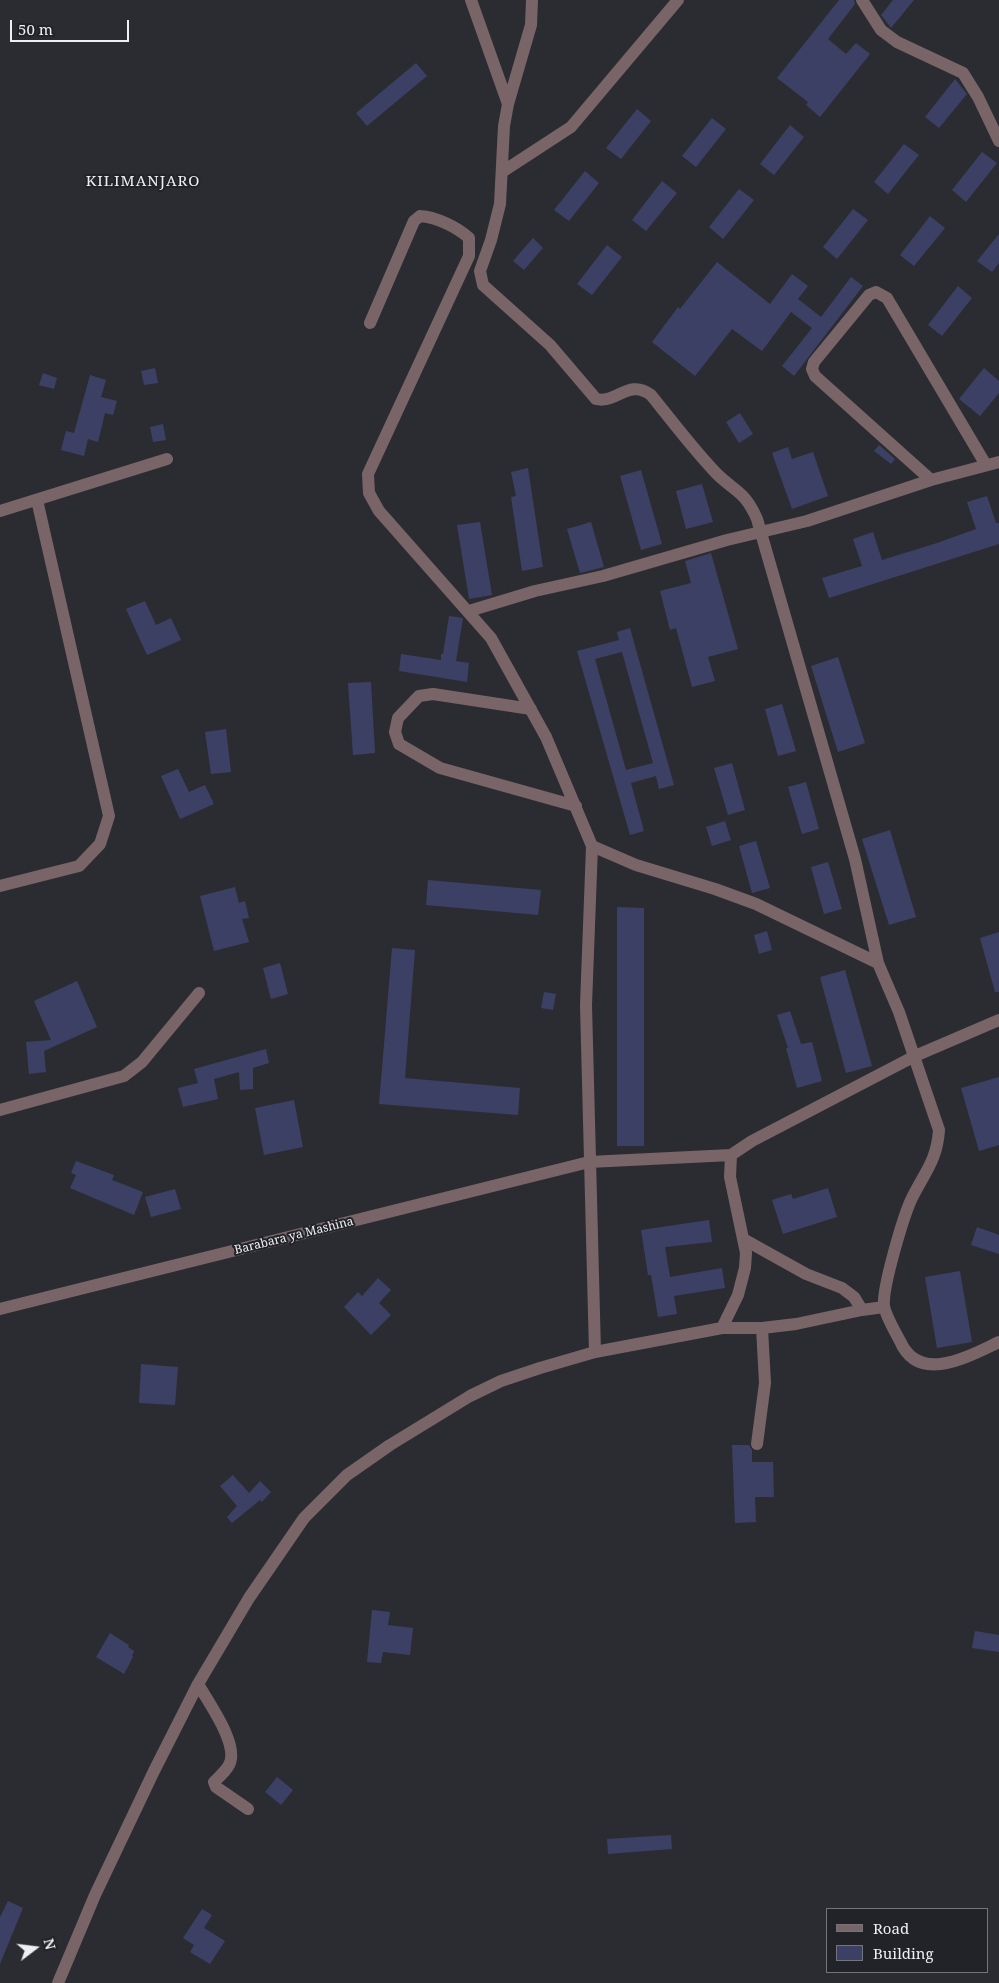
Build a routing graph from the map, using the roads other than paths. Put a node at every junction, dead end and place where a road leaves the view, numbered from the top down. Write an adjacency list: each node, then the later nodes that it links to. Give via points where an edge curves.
1 (471, 0): 5 (street)
2 (532, 0): 5 (street, via 531,25)
3 (678, 0): 7 (street, via 571,127)
4 (862, 0): 6 (street, via 881,30 897,42 963,73)
5 (508, 104): 7 (street)
6 (999, 141)
7 (502, 172): 9 (street, via 500,204)
8 (469, 238): 9 (street); 10 (street, via 429,217 420,216 414,221); 18 (street, via 469,256 368,474 370,493 379,511)
9 (491, 240): 17 (street, via 480,271 483,285 550,345 596,399 602,401 628,389 646,391 651,395 717,474 750,504)
10 (370, 323)
11 (167, 460): 15 (street)
12 (999, 462): 13 (street)
13 (986, 465): 14 (street); 14 (street, via 887,298 876,292 869,294 814,362 812,369 815,376)
14 (931, 480): 17 (street, via 807,521)
15 (36, 500): 16 (street); 22 (street, via 109,816 100,844 79,866)
16 (0, 511)
17 (760, 531): 18 (street); 23 (street, via 855,859)
18 (469, 611): 19 (street, via 491,638)
19 (531, 709): 20 (street); 20 (street, via 433,694 419,696 398,718 395,732 399,744 440,768)
20 (576, 806): 21 (street)
21 (592, 846): 23 (street, via 636,865 756,904); 29 (street, via 586,1005)
22 (0, 886)
23 (878, 964): 26 (street)
24 (199, 993): 27 (street, via 142,1062 124,1076)
25 (999, 1020): 26 (street)
26 (915, 1056): 28 (street); 31 (street, via 939,1130 938,1145 900,1229)
27 (0, 1110)
28 (731, 1155): 29 (street, Barabara ya Mashina); 30 (street, via 730,1178)
29 (589, 1162): 32 (street, Barabara ya Mashina); 37 (street)
30 (745, 1240): 33 (street, via 806,1274 842,1288 854,1297); 34 (street, via 745,1268 738,1295)
31 (884, 1307): 33 (street); 36 (street, via 904,1351 924,1363 934,1366 953,1362)
32 (0, 1309)
33 (862, 1310): 35 (street)
34 (722, 1328): 35 (street); 37 (street)
35 (762, 1328): 38 (street, via 765,1383)
36 (999, 1342)
37 (595, 1352): 39 (street, via 501,1382 470,1396 347,1475 304,1518 249,1598)
38 (758, 1444)
39 (198, 1684): 40 (street, via 230,1741 232,1756 229,1766 214,1782 223,1793); 41 (street, via 94,1895)
40 (248, 1809)
41 (58, 1983)

